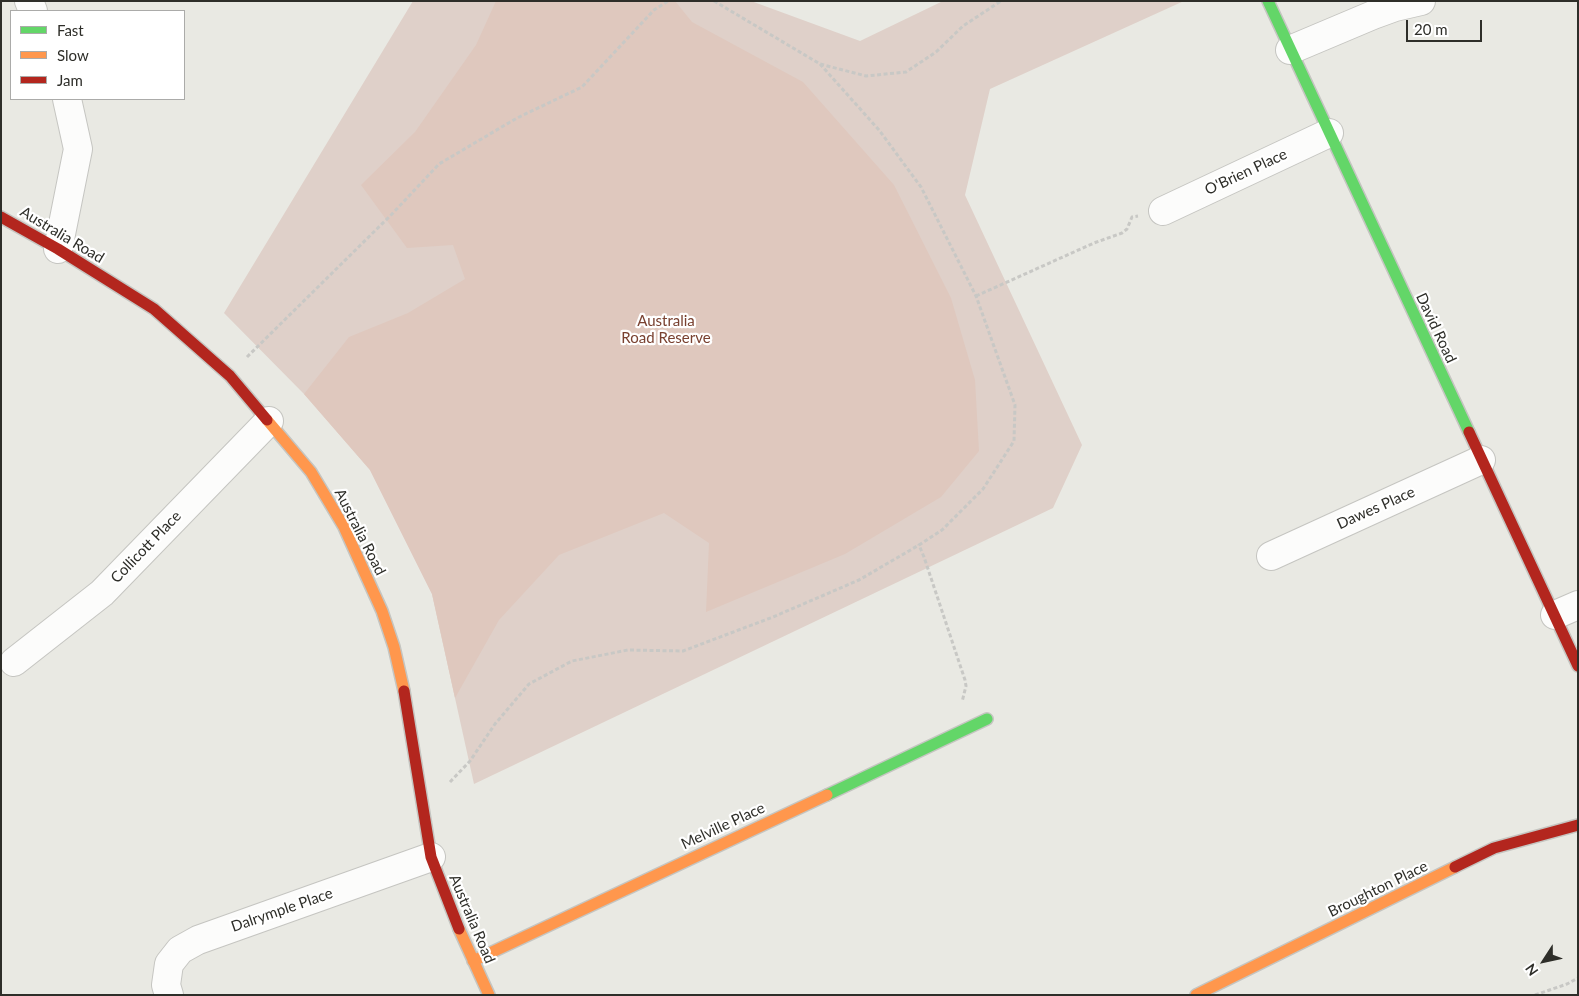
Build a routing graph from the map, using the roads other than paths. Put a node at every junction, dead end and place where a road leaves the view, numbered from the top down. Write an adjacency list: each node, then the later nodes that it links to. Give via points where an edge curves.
1 (1268, 1): 3 (street, David Road)
2 (1421, 1): 3 (street, via 1395,7)
3 (1290, 50): 5 (street, David Road)
4 (67, 100): 8 (street, via 78,149)
5 (1328, 132): 6 (street, O'Brien Place); 10 (street, David Road)
6 (1163, 211)
7 (5, 223): 8 (street, Australia Road)
8 (58, 249): 9 (street, Australia Road, via 154,309 230,376)
9 (269, 421): 13 (street, Collicott Place, via 102,593); 17 (street, Australia Road, via 311,472 344,527 382,611 407,705)
10 (1481, 460): 11 (street, Dawes Place); 12 (street, David Road)
11 (1271, 556)
12 (1566, 610): 14 (street, David Road)
13 (14, 662)
14 (1578, 666)
15 (987, 719): 18 (street, Melville Place)
16 (1578, 825): 21 (street, Broughton Place, via 1494,848)
17 (431, 857): 18 (street, Australia Road); 19 (street, Dalrymple Place, via 198,940 180,950 169,964 166,985)
18 (473, 961): 20 (street, Australia Road)
19 (169, 995)
20 (488, 995)
21 (1196, 995)

